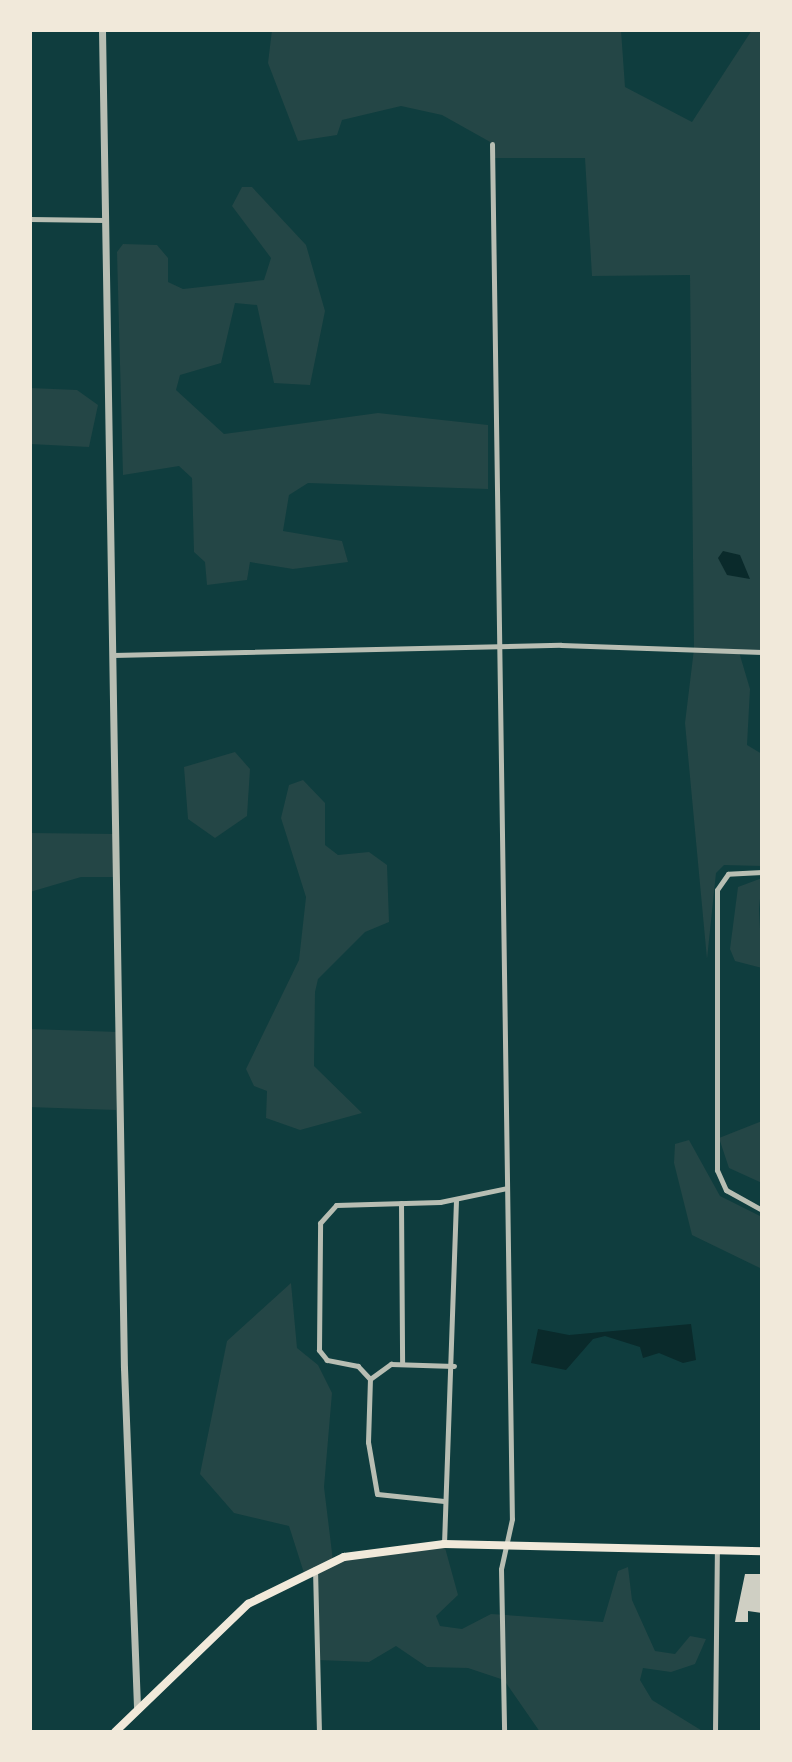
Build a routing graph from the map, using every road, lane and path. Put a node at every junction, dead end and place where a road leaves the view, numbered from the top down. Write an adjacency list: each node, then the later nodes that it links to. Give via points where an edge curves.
1 (102, 30): 4 (street)
2 (492, 144): 5 (street)
3 (30, 219): 4 (street)
4 (105, 220): 7 (street)
5 (498, 647): 6 (street); 7 (street); 9 (street)
6 (762, 652)
7 (113, 655): 22 (street)
8 (762, 872): 12 (street, via 722,878 720,1182)
9 (507, 1188): 10 (street); 18 (street, via 512,1519)
10 (456, 1199): 11 (street); 14 (street)
11 (401, 1203): 13 (street); 15 (street, via 336,1205 320,1223 319,1350 327,1360 358,1366)
12 (762, 1210)
13 (402, 1364): 14 (street); 15 (street)
14 (454, 1366): 16 (street)
15 (370, 1379): 16 (street, via 368,1442 377,1494)
16 (444, 1501): 17 (street)
17 (444, 1544): 18 (main road); 21 (main road, via 389,1547)
18 (505, 1544): 19 (main road); 25 (street)
19 (717, 1549): 20 (main road); 26 (street)
20 (762, 1551)
21 (315, 1568): 22 (main road, via 248,1604); 24 (street)
22 (137, 1710): 23 (main road)
23 (115, 1732)
24 (319, 1732)
25 (504, 1732)
26 (715, 1732)

